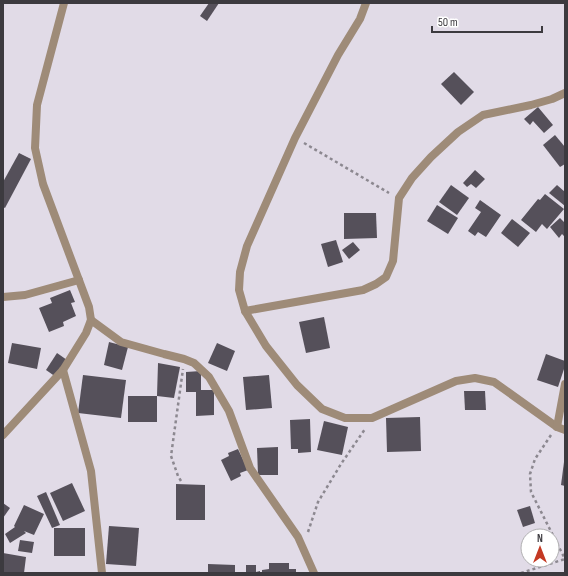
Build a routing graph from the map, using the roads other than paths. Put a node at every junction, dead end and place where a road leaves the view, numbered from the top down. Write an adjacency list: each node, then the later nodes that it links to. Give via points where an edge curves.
1 (64, 3): 4 (street, via 37,105 35,148 43,184)
2 (366, 3): 6 (street, via 360,19 338,54 295,138 247,246 240,272 239,290)
3 (565, 93): 6 (street, via 532,105 483,115 458,132 431,157 412,178 399,198 393,261 386,277 376,284 363,290)
4 (79, 280): 5 (street, via 25,295); 7 (street)
5 (3, 297)
6 (245, 311): 10 (street, via 266,346 297,385 322,409 345,418 372,418 456,381 475,378 494,382)
7 (91, 320): 8 (street); 14 (street, via 121,342 184,359 209,377 228,411 250,468 298,537)
8 (63, 370): 12 (street); 13 (street, via 91,471)
9 (565, 384): 10 (street)
10 (557, 427): 11 (street)
11 (565, 430)
12 (3, 435)
13 (102, 573)
14 (314, 573)

